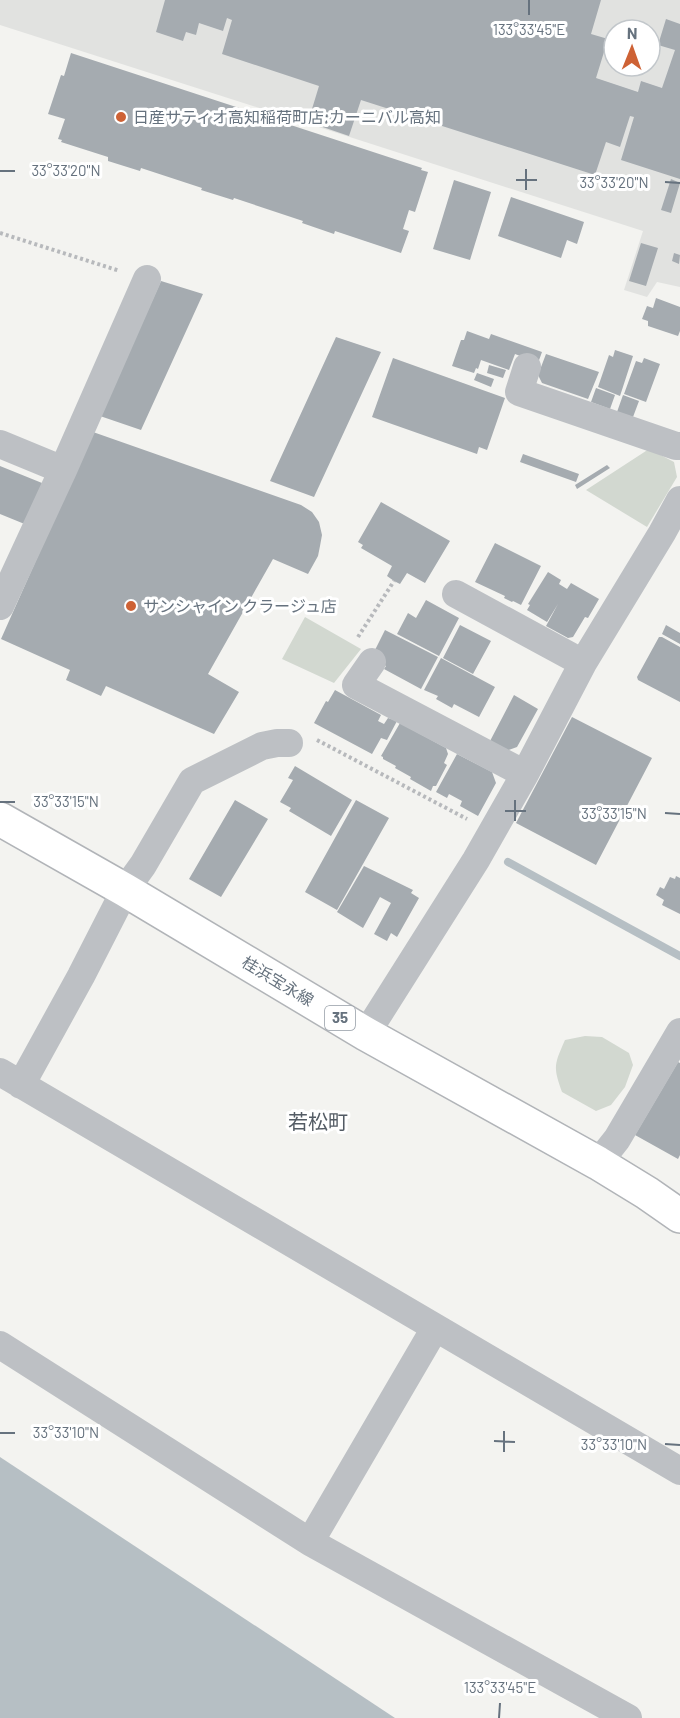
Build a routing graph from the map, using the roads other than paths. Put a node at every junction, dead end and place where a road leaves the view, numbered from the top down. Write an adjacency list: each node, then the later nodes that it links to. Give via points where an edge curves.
1 (147, 279): 5 (street)
2 (527, 367): 4 (street, via 519,392)
3 (0, 444): 5 (street)
4 (680, 446)
5 (63, 470): 9 (street)
6 (680, 500): 7 (street)
7 (671, 538): 11 (street)
8 (456, 594): 11 (street)
9 (0, 606)
10 (372, 662): 13 (street, via 356,685)
11 (583, 663): 13 (street)
12 (289, 744): 15 (street, via 262,746 192,781)
13 (525, 774): 17 (street, via 476,860)
14 (0, 819): 15 (main road, 桂浜宝永線 / 35)
15 (125, 890): 17 (main road, 桂浜宝永線 / 35); 18 (street, via 81,976)
16 (680, 1032): 19 (street, via 617,1139)
17 (366, 1034): 19 (main road, 桂浜宝永線 / 35)
18 (10, 1078): 21 (street)
19 (598, 1163): 20 (main road, 桂浜宝永線 / 35)
20 (680, 1216)
21 (435, 1328): 23 (street); 24 (street)
22 (0, 1346): 24 (street)
23 (680, 1471)
24 (310, 1542): 25 (street)
25 (628, 1718)

